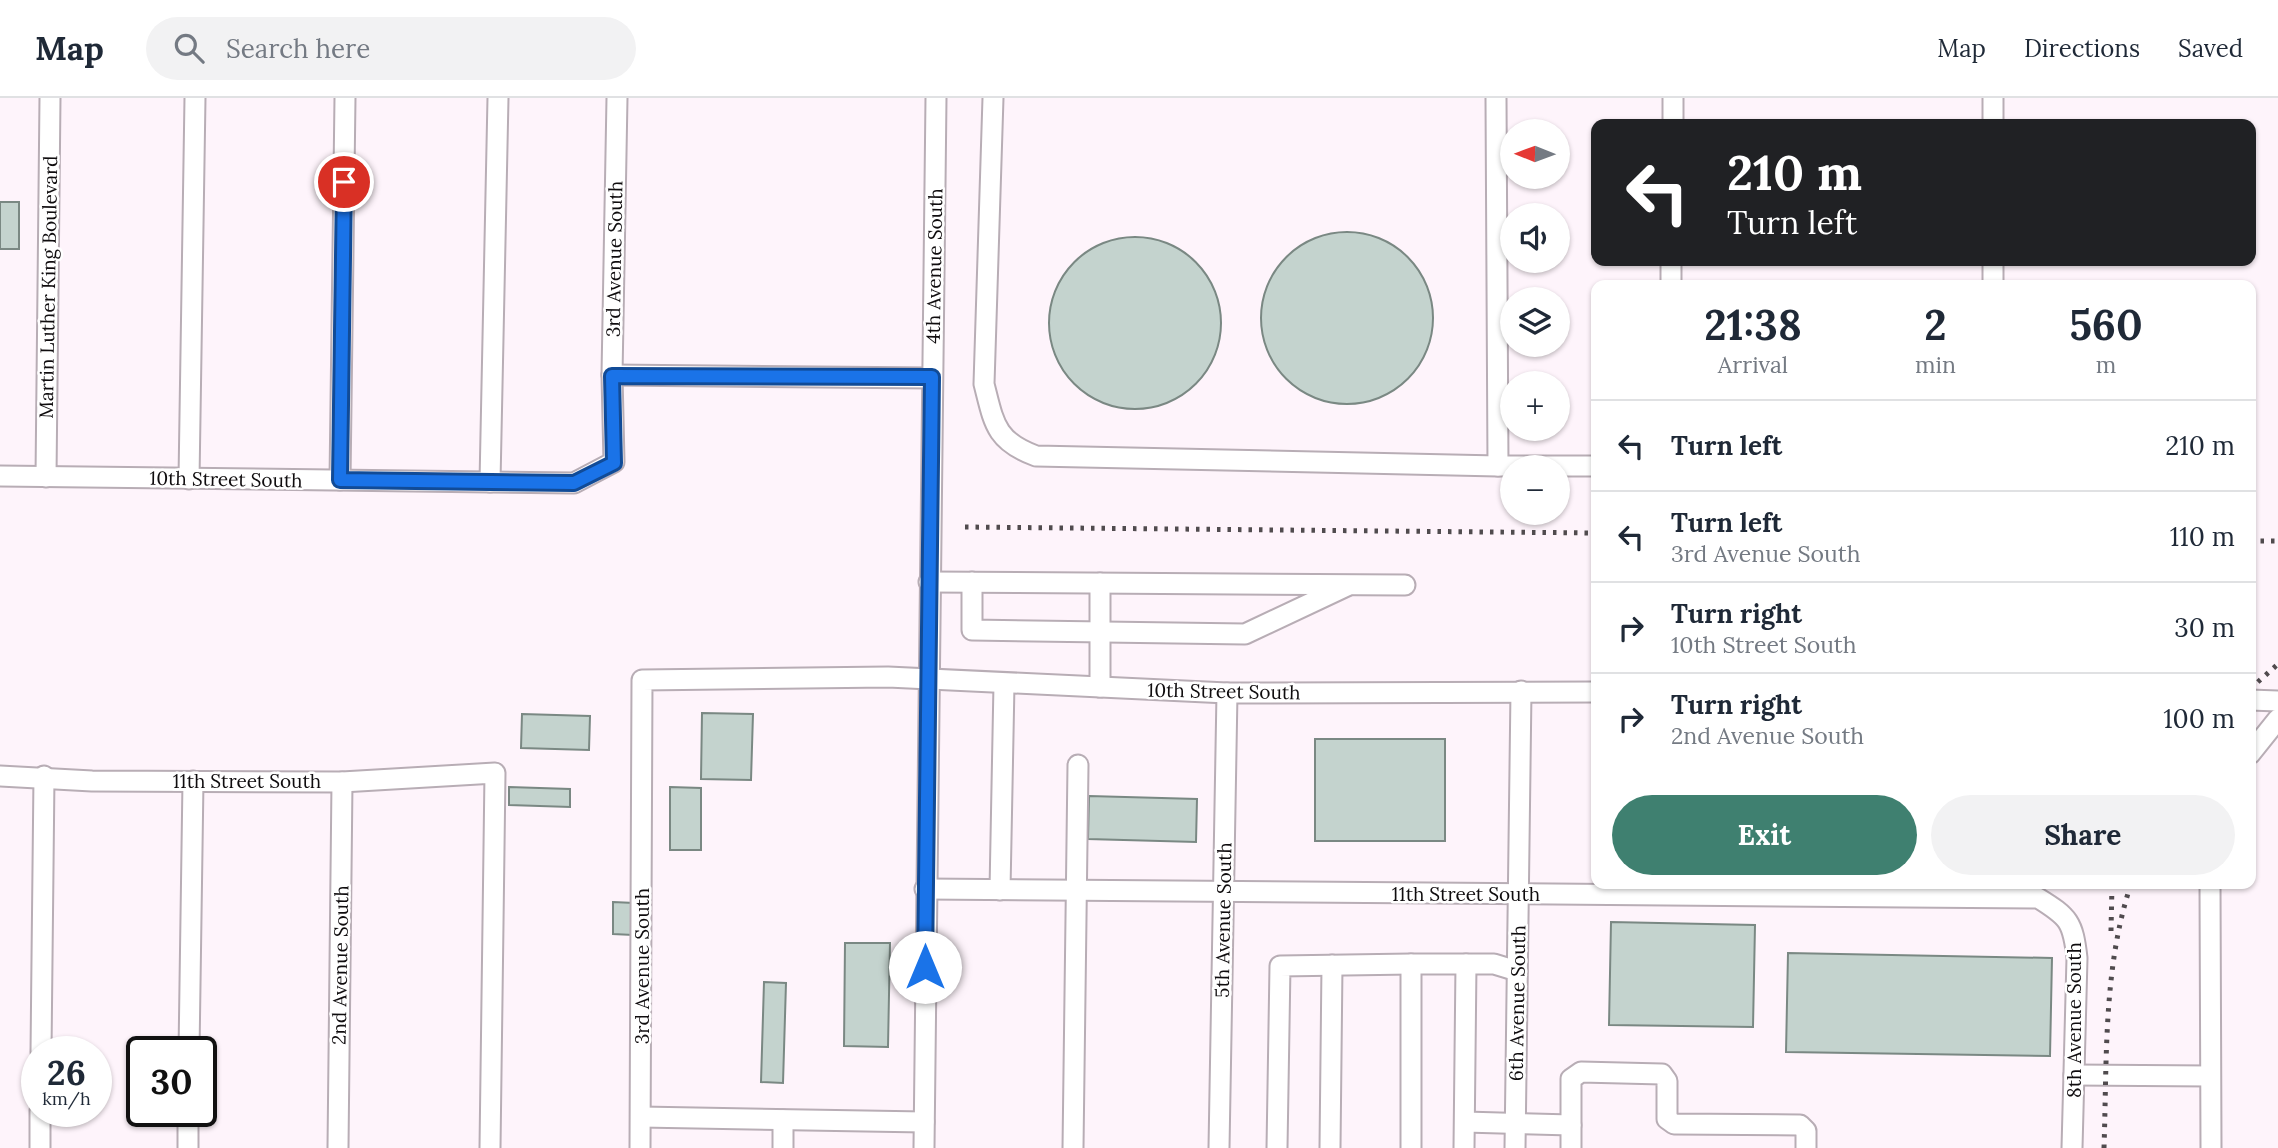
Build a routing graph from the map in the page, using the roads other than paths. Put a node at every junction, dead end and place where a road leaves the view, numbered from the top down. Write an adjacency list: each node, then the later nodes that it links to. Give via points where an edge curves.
1 (50, 98): 19 (street, Martin Luther King Boulevard)
2 (195, 98): 20 (street)
3 (345, 98): 21 (street)
4 (498, 98): 22 (street)
5 (617, 98): 13 (street, 3rd Avenue South)
6 (936, 98): 14 (street, 4th Avenue South)
7 (993, 98): 16 (street, via 984,384 995,429 1021,450 1036,456)
8 (1496, 98): 16 (street)
9 (1673, 98): 11 (street)
10 (1993, 98): 12 (street)
11 (1673, 119)
12 (1993, 119)
13 (612, 376): 14 (street); 15 (street, 3rd Avenue South)
14 (932, 377): 23 (street, 4th Avenue South)
15 (614, 463): 22 (street, 10th Street South, via 574,483)
16 (1498, 466): 17 (street)
17 (1591, 466)
18 (0, 476): 19 (street, 10th Street South)
19 (46, 477): 20 (street, 10th Street South)
20 (189, 479): 21 (street, 10th Street South)
21 (340, 480): 22 (street, 10th Street South)
22 (490, 482)
23 (929, 582): 24 (street); 29 (street, 4th Avenue South)
24 (972, 582): 25 (street); 28 (street, via 972,630)
25 (1100, 583): 26 (street); 28 (street)
26 (1351, 584): 27 (street); 28 (street, via 1245,634)
27 (1405, 585)
28 (1100, 632): 31 (street)
29 (928, 681): 30 (street, 10th Street South); 44 (street, 4th Avenue South); 59 (street, 3rd Avenue South, via 888,677 642,680)
30 (1004, 684): 31 (street, 10th Street South); 46 (street)
31 (1100, 687): 34 (street, 10th Street South)
32 (1521, 691): 33 (street, 10th Street South); 34 (street, 10th Street South); 49 (street, 6th Avenue South)
33 (1591, 692)
34 (1227, 693): 48 (street, 5th Avenue South)
35 (2256, 700): 36 (street)
36 (2278, 701)
37 (2278, 719): 38 (street)
38 (2256, 746)
39 (1079, 765): 47 (street)
40 (0, 776): 41 (street, 11th Street South)
41 (44, 776): 42 (street, 11th Street South); 55 (street)
42 (193, 781): 43 (street, 11th Street South); 56 (street)
43 (342, 782): 69 (street, 2nd Avenue South); 70 (street, 11th Street South, via 495,773)
44 (925, 889): 46 (street, 11th Street South); 61 (street, 4th Avenue South)
45 (2210, 889): 58 (street)
46 (1000, 890): 47 (street, 11th Street South)
47 (1077, 891): 48 (street, 11th Street South); 74 (street)
48 (1223, 892): 49 (street, 11th Street South); 75 (street, 5th Avenue South)
49 (1518, 894): 50 (street, 11th Street South); 54 (street, 6th Avenue South)
50 (2007, 898): 57 (street, 8th Avenue South, via 2038,898 2062,913 2073,927 2077,958)
51 (1411, 964): 52 (street); 53 (street); 78 (street)
52 (1466, 964): 54 (street, via 1494,964); 62 (street)
53 (1332, 965): 76 (street, via 1280,966); 77 (street)
54 (1517, 971): 63 (street, 6th Avenue South)
55 (41, 1036)
56 (189, 1036)
57 (2074, 1075): 58 (street); 83 (street, 8th Avenue South)
58 (2210, 1076): 84 (street)
59 (641, 1117): 60 (street); 71 (street, 3rd Avenue South)
60 (783, 1120): 61 (street); 72 (street)
61 (924, 1122): 73 (street, 4th Avenue South)
62 (1465, 1122): 63 (street); 79 (street)
63 (1516, 1124): 64 (street); 80 (street, 6th Avenue South)
64 (1571, 1125): 81 (street); 82 (street, via 1571,1079 1576,1073 1661,1073 1667,1081 1667,1119 1674,1125 1800,1125 1807,1131)
65 (40, 1127): 67 (street)
66 (188, 1127): 68 (street)
67 (40, 1148)
68 (188, 1148)
69 (338, 1148)
70 (490, 1148)
71 (640, 1148)
72 (783, 1148)
73 (924, 1148)
74 (1073, 1148)
75 (1219, 1148)
76 (1277, 1148)
77 (1330, 1148)
78 (1411, 1148)
79 (1464, 1148)
80 (1515, 1148)
81 (1571, 1148)
82 (1806, 1148)
83 (2072, 1148)
84 (2211, 1148)

